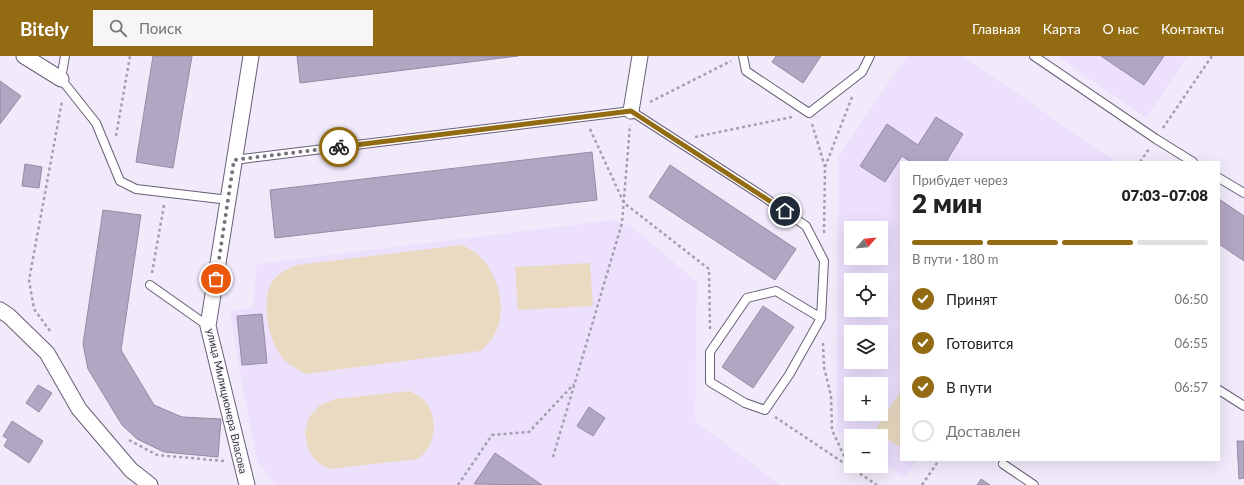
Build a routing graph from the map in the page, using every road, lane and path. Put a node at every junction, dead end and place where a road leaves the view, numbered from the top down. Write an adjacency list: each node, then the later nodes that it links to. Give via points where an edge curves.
1 (24, 56): 12 (street)
2 (65, 56): 12 (lane)
3 (130, 56): 21 (path)
4 (250, 56): 18 (street, улица Милиционера Власова)
5 (640, 56): 13 (street)
6 (743, 56): 14 (lane, via 746,72)
7 (870, 56): 11 (lane)
8 (1034, 56): 16 (lane)
9 (1212, 56): 16 (path)
10 (733, 60): 13 (path)
11 (862, 72): 14 (lane); 22 (path)
12 (63, 82): 21 (lane, via 96,123); 33 (path, via 29,280 34,309)
13 (631, 111): 15 (lane); 17 (lane); 27 (path)
14 (809, 113): 17 (path); 22 (path)
15 (584, 117): 18 (lane); 27 (path)
16 (1156, 139): 19 (path); 20 (lane)
17 (677, 141): 28 (lane, via 806,226)
18 (234, 160): 26 (street, улица Милиционера Власова)
19 (1141, 161)
20 (1191, 161)
21 (112, 162): 24 (lane, via 120,181 136,189)
22 (825, 167): 28 (path)
23 (1220, 179): 25 (lane)
24 (166, 192): 26 (lane); 29 (path)
25 (1244, 193)
26 (229, 200): 32 (street, улица Милиционера Власова)
27 (624, 203): 34 (path, via 709,269); 35 (path, via 622,223)
28 (824, 261): 31 (lane)
29 (150, 285): 32 (lane)
30 (0, 310): 47 (street, via 47,353 79,409 131,470)
31 (821, 318): 34 (lane, via 776,291 748,298); 38 (lane); 40 (path, via 824,367 831,396 832,430)
32 (208, 326): 48 (street, улица Милиционера Власова)
33 (51, 332)
34 (710, 352): 38 (lane, via 710,382 745,403)
35 (575, 384): 41 (path); 49 (path, via 528,432 492,435)
36 (1220, 391): 37 (lane)
37 (1244, 406)
38 (764, 410): 44 (path)
39 (124, 438): 42 (path, via 157,455)
40 (844, 454)
41 (553, 457)
42 (224, 461)
43 (938, 461): 51 (path)
44 (844, 464)
45 (1003, 464): 52 (lane)
46 (858, 473): 50 (path)
47 (150, 485)
48 (246, 485)
49 (458, 485)
50 (876, 485)
51 (922, 485)
52 (1034, 485)

